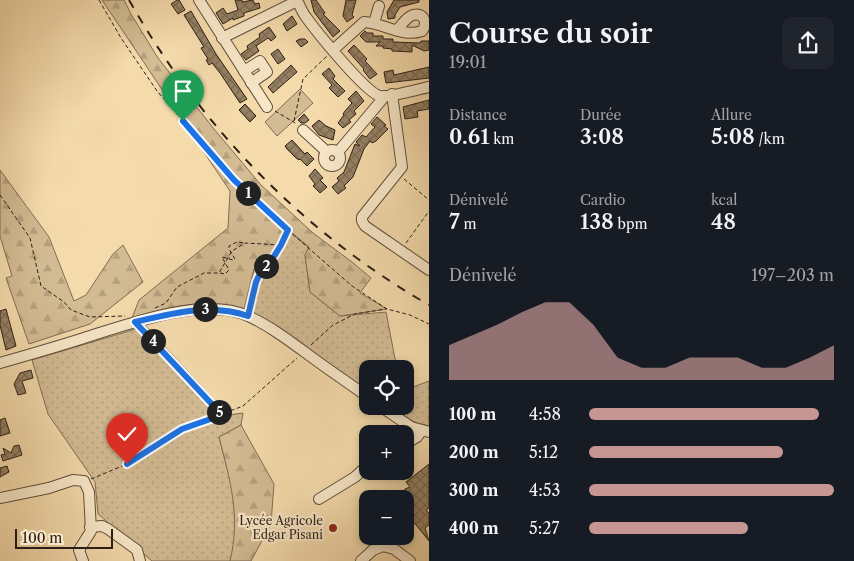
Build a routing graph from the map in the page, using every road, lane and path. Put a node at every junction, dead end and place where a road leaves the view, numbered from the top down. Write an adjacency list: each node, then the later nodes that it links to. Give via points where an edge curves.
1 (99, 0): 22 (path, via 157,91 234,180)
2 (199, 0): 8 (street)
3 (297, 1): 4 (street); 9 (street)
4 (280, 5): 8 (street)
5 (379, 6): 6 (street)
6 (374, 23): 7 (street); 9 (street, via 364,22)
7 (397, 30)
8 (222, 38): 10 (street)
9 (333, 50): 13 (street, via 367,88 376,94); 14 (path, via 303,79 294,121)
10 (244, 71): 11 (street); 11 (street, via 260,61 267,72)
11 (252, 83): 14 (street)
12 (429, 87): 13 (street)
13 (388, 95): 17 (street); 18 (street, via 403,162)
14 (267, 107)
15 (303, 130): 16 (street)
16 (327, 152): 17 (street); 17 (street, via 324,160 332,166 340,160)
17 (338, 152)
18 (398, 174): 20 (path); 25 (street, via 362,217 362,222)
19 (0, 196): 33 (path, via 30,238 42,286 80,314)
20 (429, 200)
21 (429, 211): 25 (path)
22 (288, 230): 24 (path); 34 (path, via 352,286 387,308)
23 (244, 243): 24 (path); 26 (path); 26 (path, via 229,246)
24 (281, 245): 32 (path, via 262,269)
25 (400, 251): 29 (street)
26 (232, 253): 27 (path); 27 (path, via 235,258)
27 (229, 258): 28 (path); 28 (path, via 222,257)
28 (225, 263): 30 (path); 30 (path, via 228,273)
29 (429, 270)
30 (219, 273): 31 (path, via 204,274 176,287 166,303)
31 (152, 309)
32 (248, 316): 33 (street, via 220,309); 36 (street)
33 (131, 319): 35 (street); 41 (path, via 222,415 182,429 127,464)
34 (429, 324)
35 (0, 363)
36 (359, 391)
37 (393, 415): 38 (street, via 411,427)
38 (425, 431): 39 (street)
39 (414, 439)
40 (359, 473): 43 (street)
41 (84, 481): 42 (street, via 73,480); 44 (street, via 89,492)
42 (0, 498)
43 (319, 499)
44 (90, 527): 45 (street, via 91,531 79,550); 46 (street, via 108,529 137,550)
45 (83, 561)
46 (140, 561)
47 (361, 561): 48 (street, via 383,546)
48 (410, 561)

